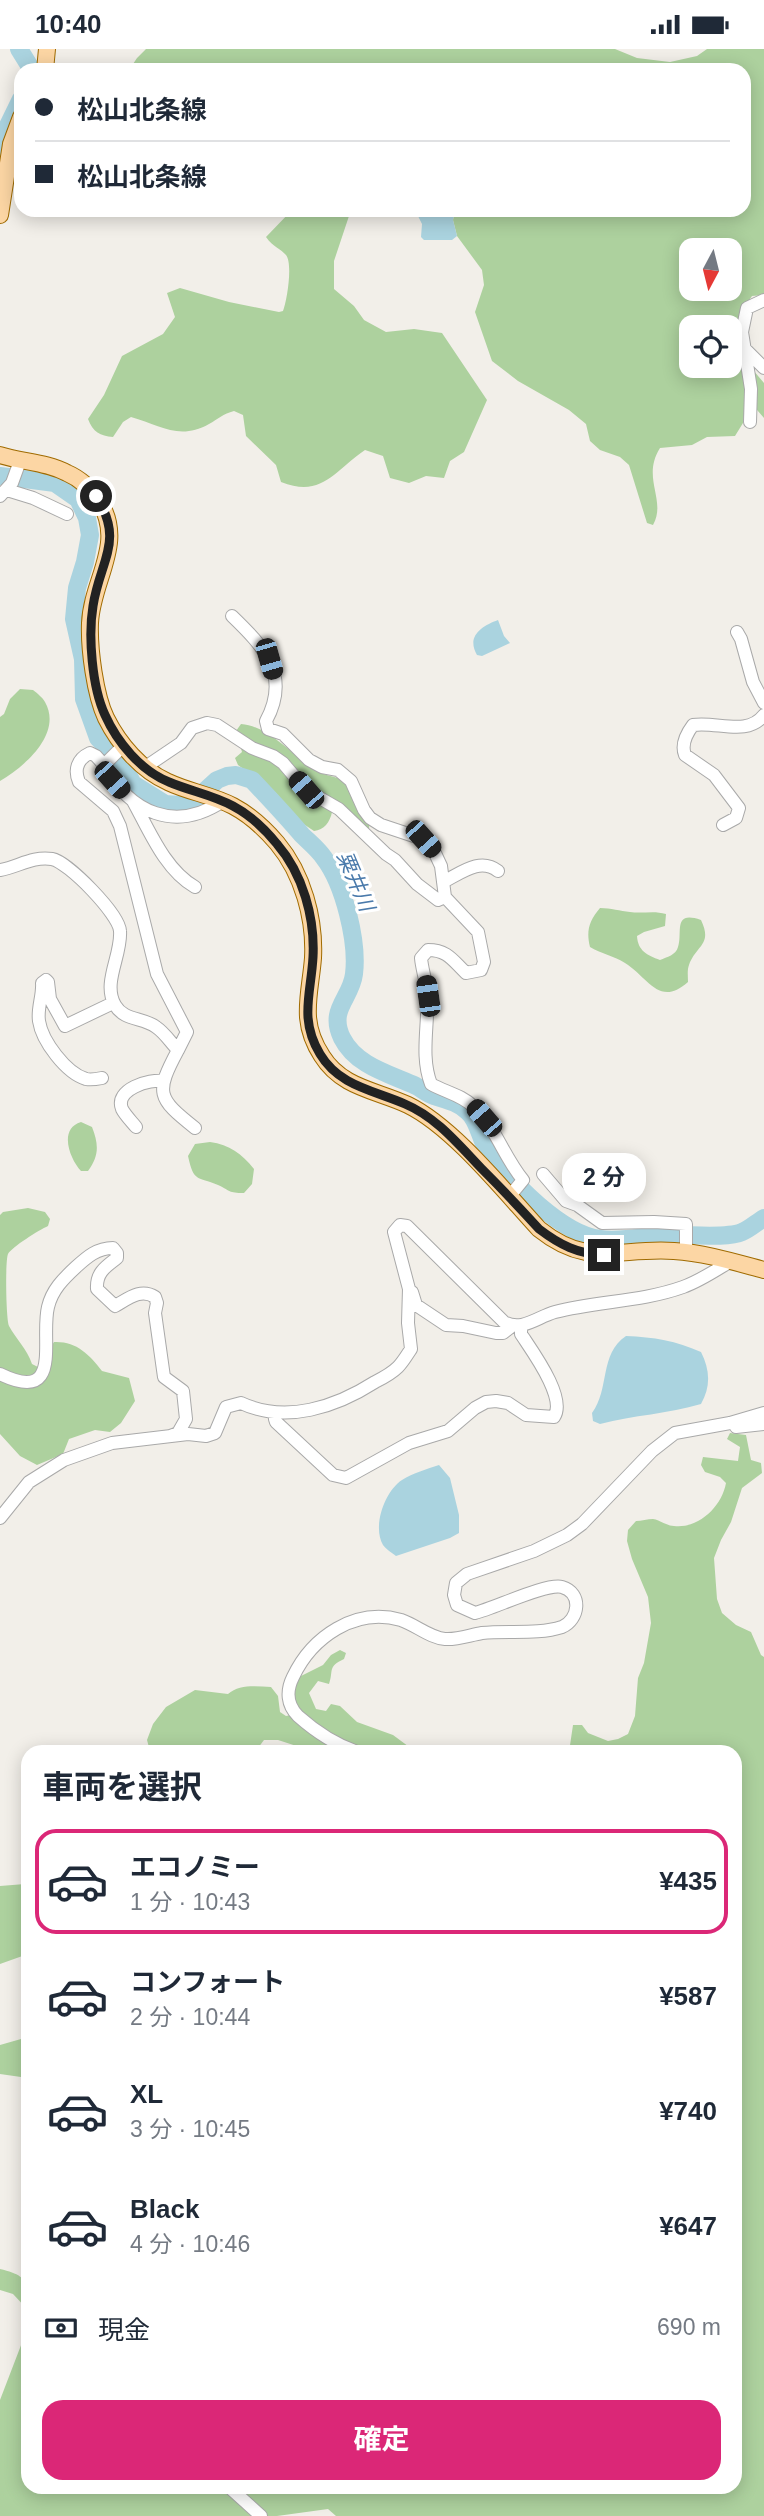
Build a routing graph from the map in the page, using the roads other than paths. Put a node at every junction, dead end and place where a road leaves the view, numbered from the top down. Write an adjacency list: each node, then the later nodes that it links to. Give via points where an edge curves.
1 (14, 136): 2 (main road)
2 (0, 215)
3 (764, 300): 4 (street, via 747,308)
4 (744, 348): 5 (street); 6 (street, via 751,389)
5 (764, 367)
6 (750, 422)
7 (0, 455): 8 (main road)
8 (19, 465): 9 (street); 15 (main road, via 67,473 96,496 105,510 109,549 93,605 91,642 99,699)
9 (7, 490): 10 (street)
10 (67, 515)
11 (232, 616): 23 (street, via 269,659 275,691 268,729 283,734 309,760 338,770 351,781 370,818 423,839 441,866)
12 (737, 632): 13 (street)
13 (764, 703)
14 (764, 715): 20 (street, via 746,728 705,723 693,725 688,733 685,755 714,775 739,808 736,818)
15 (121, 749): 16 (street); 17 (main road)
16 (105, 764): 19 (street, via 112,780); 27 (street, via 90,753 79,761 77,776 113,811 120,826 157,974 187,1032)
17 (144, 768): 18 (main road, via 166,782); 25 (street, via 181,743 192,728 217,725 283,763 306,790 339,809 417,884 439,900)
18 (220, 800): 19 (street, via 192,817 179,818); 33 (main road, via 266,831 296,872 313,941 307,1018 313,1041 330,1068 361,1089 423,1113)
19 (133, 801): 24 (street, via 155,843 180,876)
20 (723, 825)
21 (0, 870): 26 (street, via 25,861 58,861 105,904 120,932 111,984)
22 (498, 871): 23 (street, via 490,865 475,866)
23 (443, 882): 25 (street)
24 (195, 887)
25 (445, 897): 33 (street, via 475,928 484,962 481,970 466,973 443,951 428,950 421,958 428,996 425,1045 429,1079 473,1106 495,1132 523,1180)
26 (113, 1003): 27 (street, via 126,1016 157,1027); 28 (street, via 65,1026 50,999 48,982 42,983 40,1025 57,1057 86,1079)
27 (178, 1050): 29 (street)
28 (102, 1078)
29 (163, 1081): 30 (street, via 145,1081 124,1094 122,1109); 31 (street, via 164,1099 171,1110)
30 (136, 1127)
31 (195, 1128)
32 (543, 1174): 34 (street, via 566,1201 602,1223 686,1224)
33 (515, 1190): 34 (main road, via 539,1229 582,1252 604,1255)
34 (686, 1247): 35 (main road)
35 (731, 1261): 36 (main road); 38 (street, via 685,1286 553,1313)
36 (764, 1270)
37 (409, 1289): 38 (street, via 416,1305 446,1325 496,1333); 38 (street, via 395,1242 394,1232 400,1225 407,1226 504,1322); 41 (street, via 411,1349 396,1369 349,1398)
38 (516, 1326): 43 (street, via 554,1393 558,1406 554,1417 526,1415 508,1403 486,1402 448,1431 409,1443 346,1478 333,1475)
39 (0, 1374): 46 (street, via 29,1383 40,1375 47,1361 46,1324 54,1291 88,1256 113,1248 117,1258 101,1270 97,1289 115,1305 141,1292 155,1297 164,1377 183,1391 183,1427)
40 (241, 1403): 41 (street, via 264,1412); 43 (street, via 248,1412); 46 (street, via 226,1407 212,1435)
41 (304, 1411): 43 (street)
42 (764, 1413): 45 (street)
43 (275, 1419)
44 (764, 1424): 45 (street)
45 (721, 1425): 48 (street, via 675,1433 567,1535 467,1574 456,1583 457,1605 475,1613 560,1587 576,1601 575,1617 568,1624 445,1640 388,1617 337,1627 323,1637 298,1666 290,1683 289,1705 327,1739)
46 (163, 1438): 47 (street, via 112,1443 64,1460 29,1482)
47 (0, 1518)
48 (341, 1745)
49 (236, 2494): 50 (street)
50 (261, 2516)

